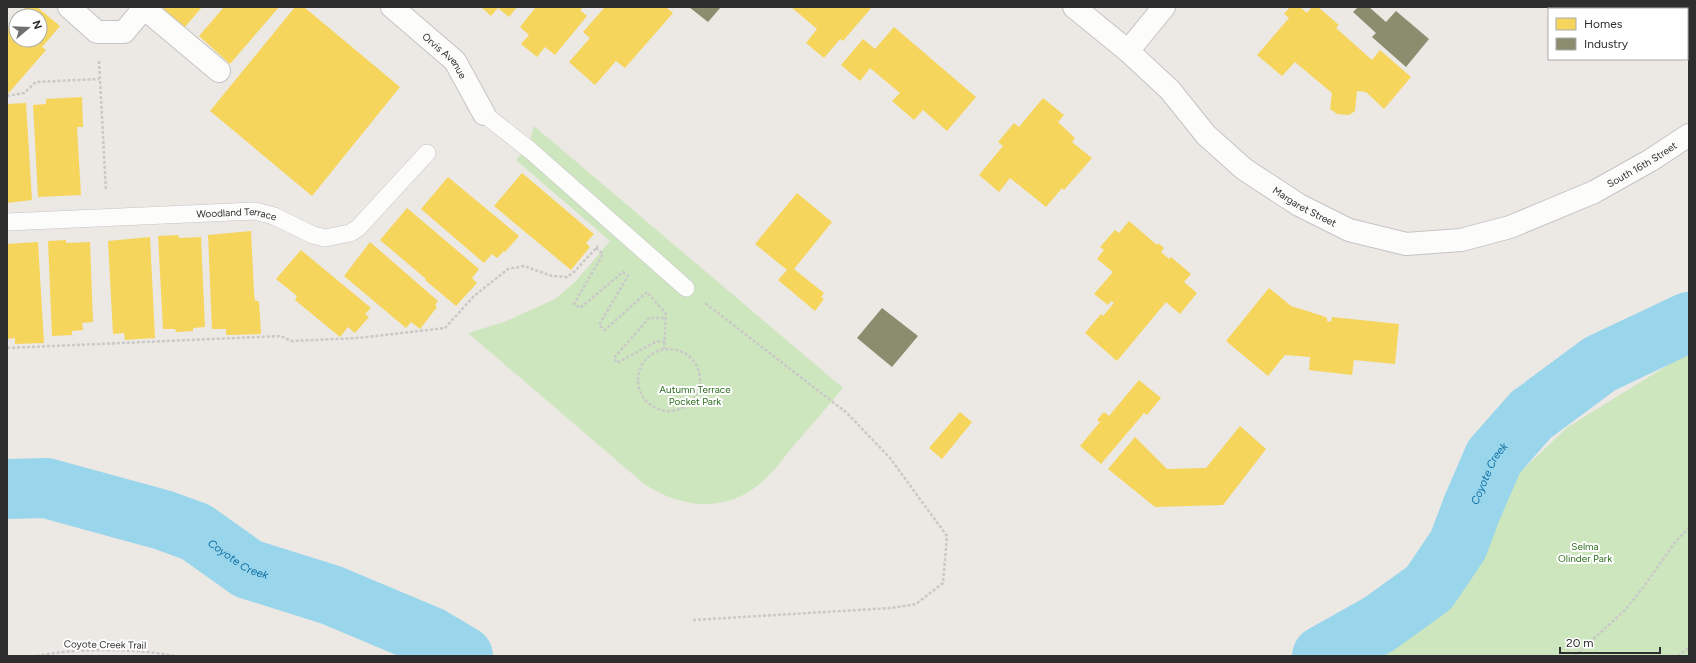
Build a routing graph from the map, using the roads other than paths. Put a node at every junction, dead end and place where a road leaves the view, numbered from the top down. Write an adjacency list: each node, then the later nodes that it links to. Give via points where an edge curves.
1 (69, 7): 6 (street, via 97,32 124,32 144,8)
2 (392, 7): 7 (street, Orvis Avenue, via 456,61)
3 (1074, 7): 5 (street, Margaret Street)
4 (1164, 7): 5 (street)
5 (1128, 51): 10 (street, Margaret Street, via 1170,90 1206,135 1244,169 1299,205 1349,230 1406,244 1461,240 1510,227)
6 (219, 71)
7 (484, 114): 12 (lane, via 531,151)
8 (1689, 135): 10 (street, South 16th Street)
9 (427, 154): 11 (lane, Woodland Terrace, via 358,228 325,238 274,216 255,211)
10 (1594, 192)
11 (7, 222)
12 (686, 288)

